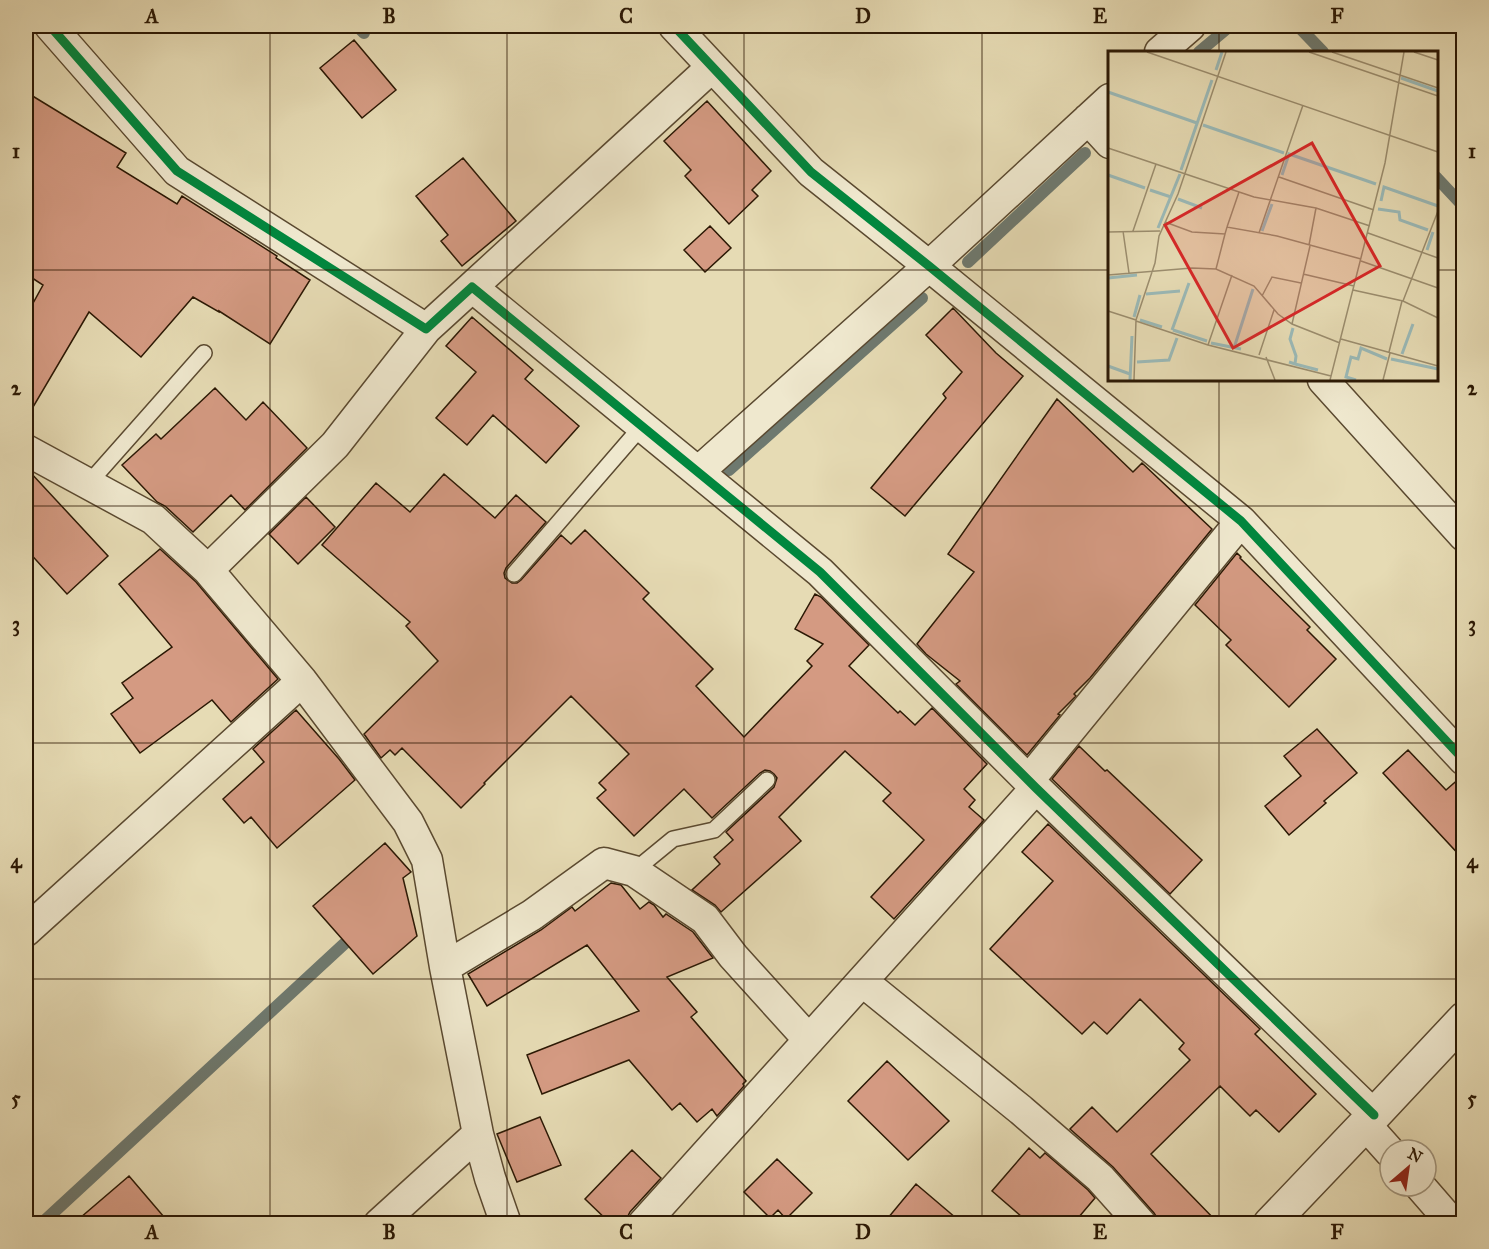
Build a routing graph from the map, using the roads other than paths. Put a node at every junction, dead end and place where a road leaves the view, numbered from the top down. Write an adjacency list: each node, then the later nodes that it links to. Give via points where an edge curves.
1 (50, 26): 10 (street, via 177,171)
2 (674, 26): 5 (street)
3 (1190, 26): 4 (street)
4 (1161, 51)
5 (712, 67): 8 (street, via 811,172); 9 (street)
6 (1099, 109): 7 (street); 8 (street)
7 (1108, 137)
8 (929, 266): 15 (street); 17 (street)
9 (472, 287): 10 (street); 13 (street)
10 (426, 329): 19 (street, via 335,445)
11 (204, 353): 16 (lane)
12 (1324, 381): 18 (street)
13 (642, 426): 15 (street); 20 (lane)
14 (26, 450): 16 (street)
15 (698, 472): 24 (street, via 820,572)
16 (88, 484): 19 (street, via 153,519)
17 (1241, 521): 22 (street); 24 (street)
18 (1464, 536)
19 (208, 570): 21 (street)
20 (514, 574)
21 (302, 681): 26 (street); 27 (street, via 408,822 427,860)
22 (1464, 760)
23 (767, 780): 25 (lane, via 714,830 673,839)
24 (1032, 784): 28 (street); 31 (street)
25 (634, 871): 27 (street, via 604,863 532,915); 30 (street, via 705,919 732,956)
26 (26, 931)
27 (445, 966): 32 (street)
28 (862, 981): 30 (street); 38 (street, via 1100,1178)
29 (1464, 1018): 31 (street)
30 (809, 1040): 37 (street)
31 (1370, 1119): 33 (street); 39 (street)
32 (478, 1134): 35 (street); 36 (street)
33 (1382, 1138)
34 (1430, 1198): 40 (street)
35 (379, 1224)
36 (506, 1224)
37 (643, 1224)
38 (1141, 1224)
39 (1269, 1224)
40 (1453, 1224)

